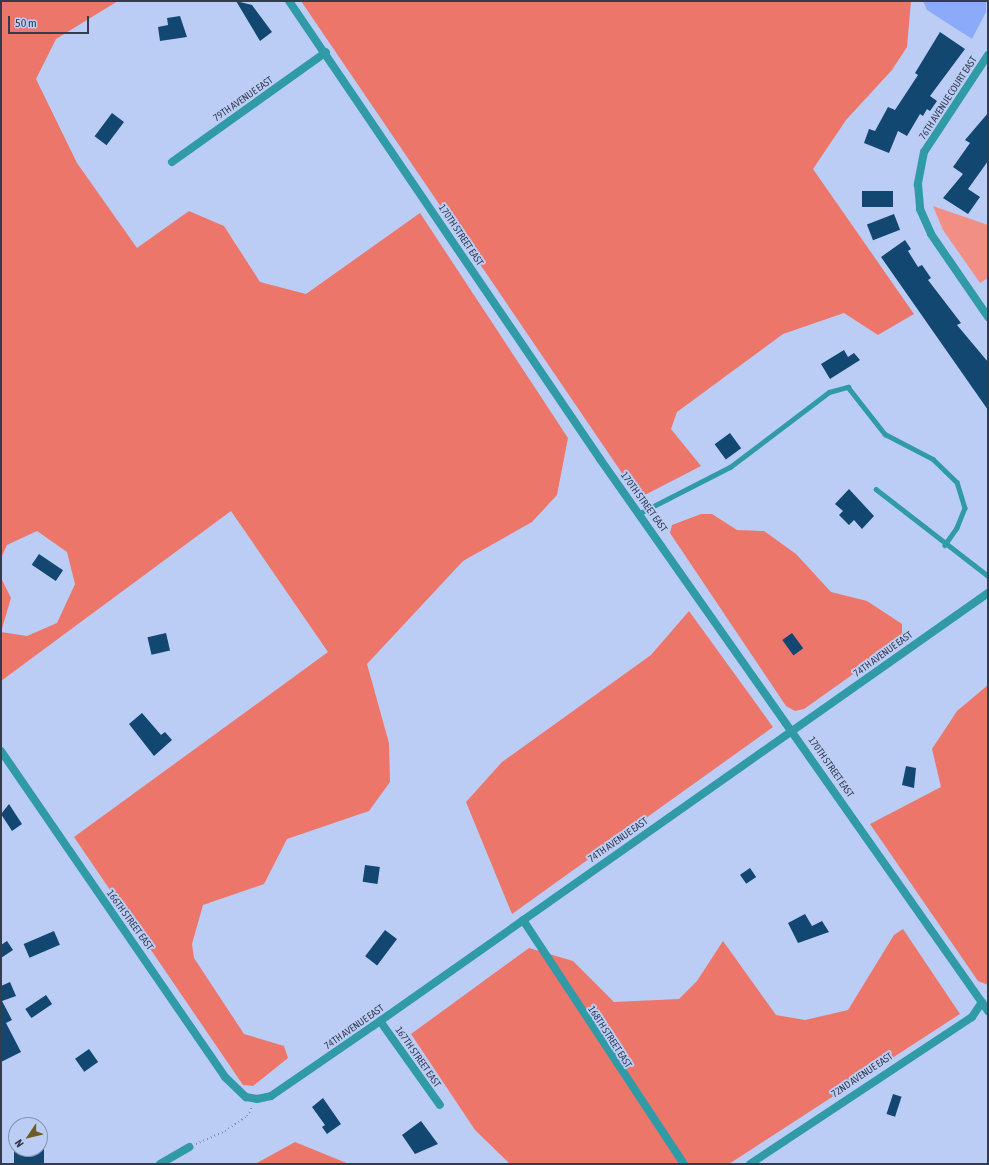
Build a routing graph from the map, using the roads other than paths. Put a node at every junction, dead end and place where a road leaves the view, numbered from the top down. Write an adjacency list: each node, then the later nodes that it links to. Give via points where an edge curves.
1 (289, 1): 2 (street, 170TH STREET EAST)
2 (326, 52): 4 (street, 79TH AVENUE EAST); 7 (street, 170TH STREET EAST)
3 (988, 55): 5 (street, 76TH AVENUE COURT EAST, via 924,152 918,199 930,234)
4 (172, 162)
5 (988, 317)
6 (876, 489): 8 (lane)
7 (640, 513): 8 (lane, via 730,468 828,392 848,387 886,434 933,459 957,482 965,508 957,528); 11 (street, 170TH STREET EAST)
8 (944, 545): 9 (lane)
9 (988, 576)
10 (988, 593): 11 (street, 74TH AVENUE EAST)
11 (794, 730): 13 (street, 74TH AVENUE EAST); 14 (street, 170TH STREET EAST)
12 (1, 751): 17 (street, 166TH STREET EAST, via 225,1077)
13 (523, 920): 16 (street, 74TH AVENUE EAST); 21 (street, 168TH STREET EAST)
14 (982, 1002): 15 (street, 170TH STREET EAST); 22 (street, 72ND AVENUE EAST, via 972,1017)
15 (988, 1011)
16 (380, 1021): 17 (street, 74TH AVENUE EAST, via 280,1090 257,1098); 18 (street, 167TH STREET EAST)
17 (246, 1097)
18 (440, 1105)
19 (189, 1147): 20 (street)
20 (160, 1164)
21 (684, 1164)
22 (750, 1164)

